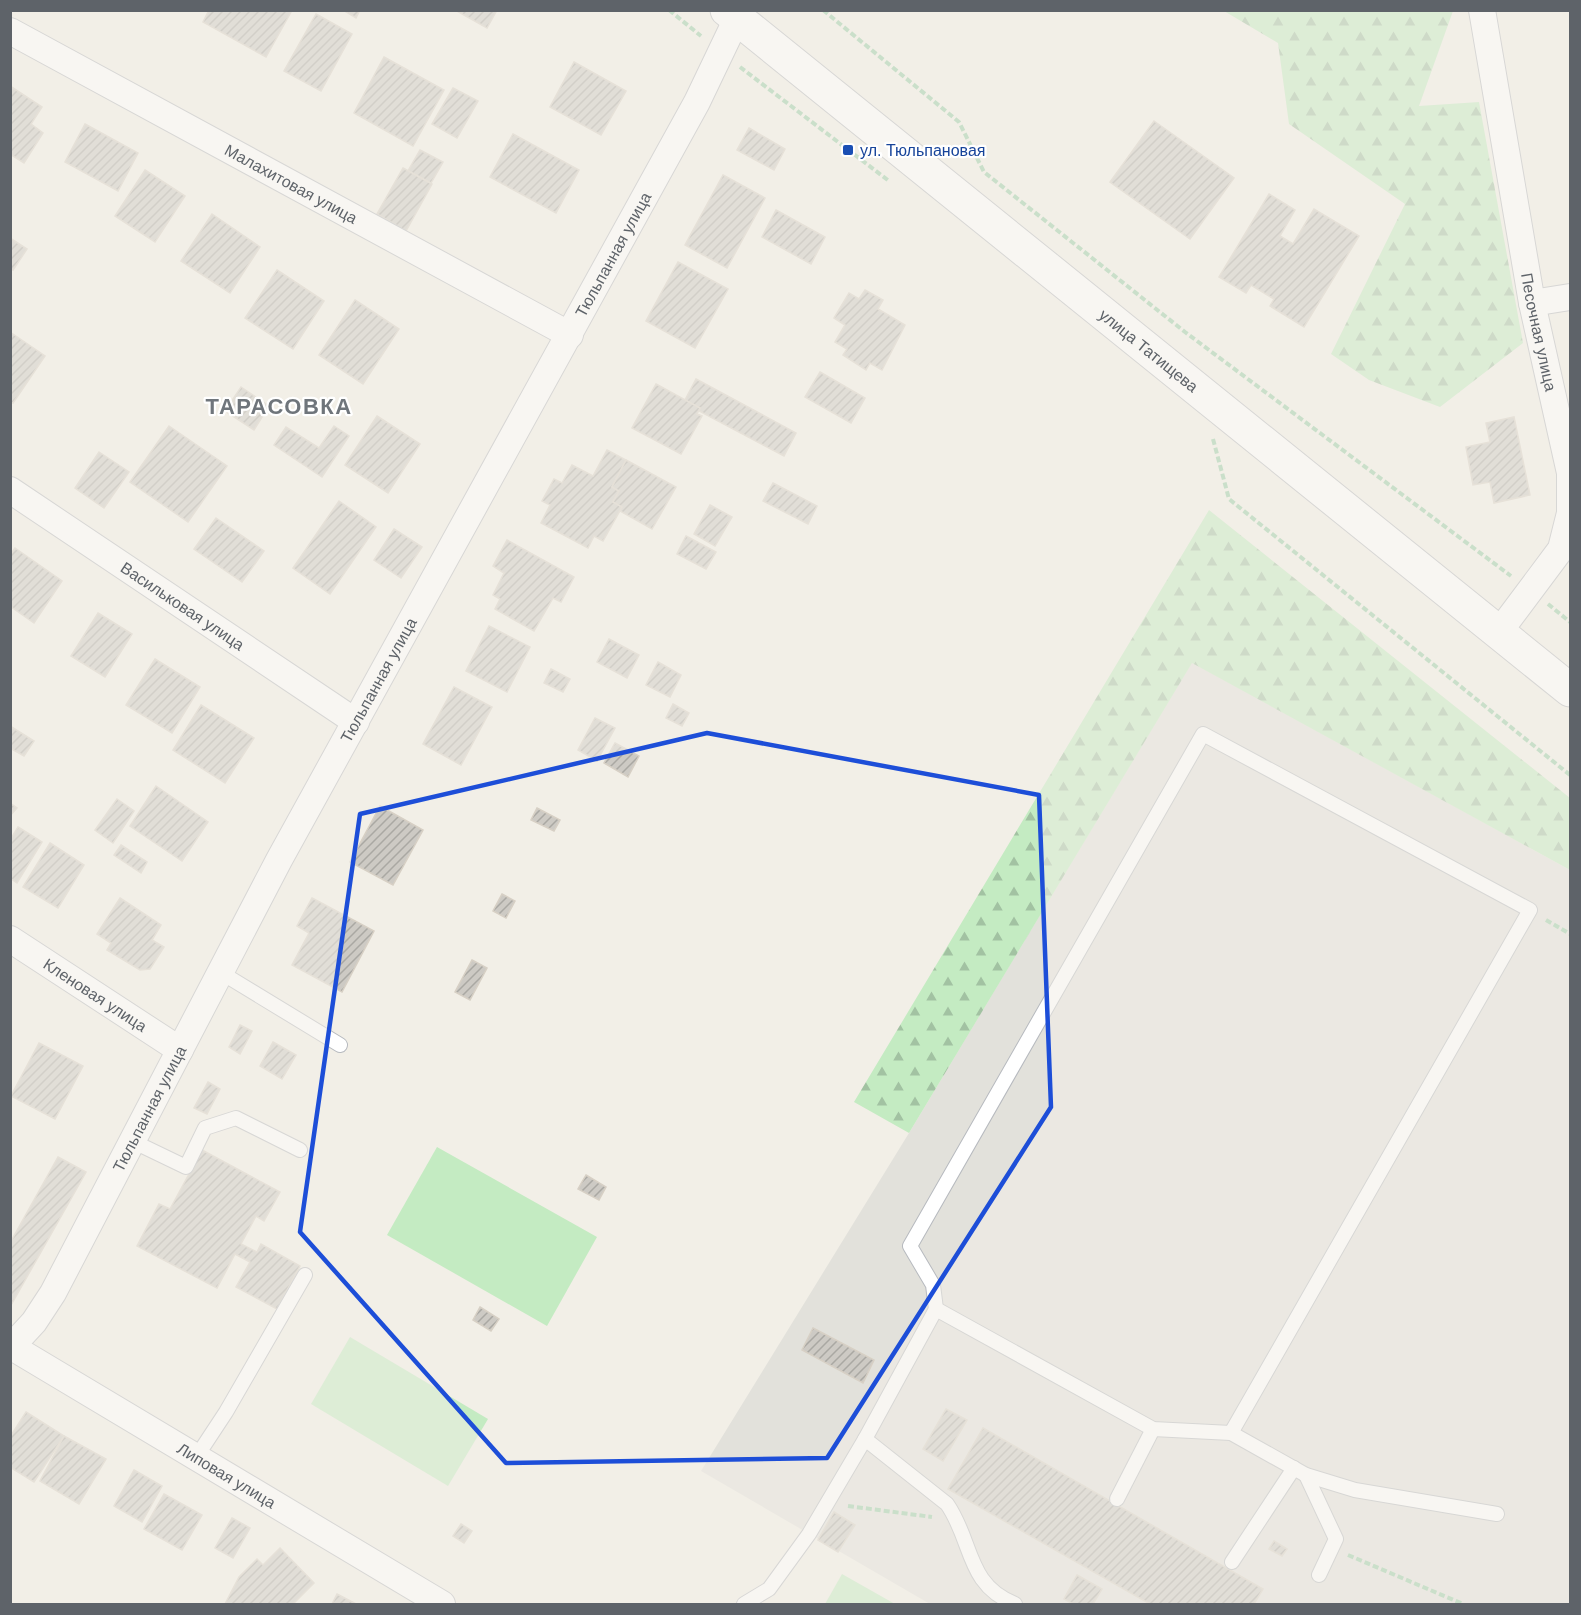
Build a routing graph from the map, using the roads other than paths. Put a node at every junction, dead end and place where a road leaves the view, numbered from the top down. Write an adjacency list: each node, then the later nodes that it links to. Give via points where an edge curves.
1 (1482, 10): 5 (street, Песочная улица)
2 (735, 13): 6 (street, Тюльпанная улица, via 722,54); 8 (street, улица Татищева)
3 (10, 31): 6 (street, Малахитовая улица)
4 (1570, 297): 5 (street)
5 (1532, 303): 8 (street, Песочная улица, via 1570,473 1570,513 1561,549)
6 (570, 335): 10 (street, Тюльпанная улица)
7 (10, 490): 10 (street, Васильковая улица)
8 (1499, 632): 9 (street, улица Татищева)
9 (1570, 690)
10 (356, 722): 12 (street, Тюльпанная улица)
11 (10, 939): 14 (street, Кленовая улица)
12 (220, 972): 13 (lane); 14 (street, Тюльпанная улица)
13 (340, 1045)
14 (180, 1050): 15 (street, Тюльпанная улица)
15 (132, 1141): 16 (lane, via 186,1167 206,1128 236,1118); 19 (street, Тюльпанная улица, via 53,1293)
16 (300, 1150)
17 (305, 1275): 23 (lane)
18 (936, 1309): 20 (lane); 21 (lane, via 933,1285 910,1246 1203,734 1530,910); 22 (lane)
19 (11, 1348): 23 (street, Липовая улица)
20 (1153, 1429): 21 (lane); 25 (lane)
21 (1231, 1433): 24 (lane)
22 (865, 1439): 30 (lane, via 770,1589); 31 (lane, via 947,1504 988,1590)
23 (197, 1456): 29 (street, Липовая улица)
24 (1300, 1472): 26 (lane, via 1355,1490); 27 (lane); 28 (lane, via 1336,1539)
25 (1117, 1499)
26 (1497, 1514)
27 (1232, 1562)
28 (1319, 1575)
29 (442, 1605)
30 (744, 1605)
31 (1015, 1605)

